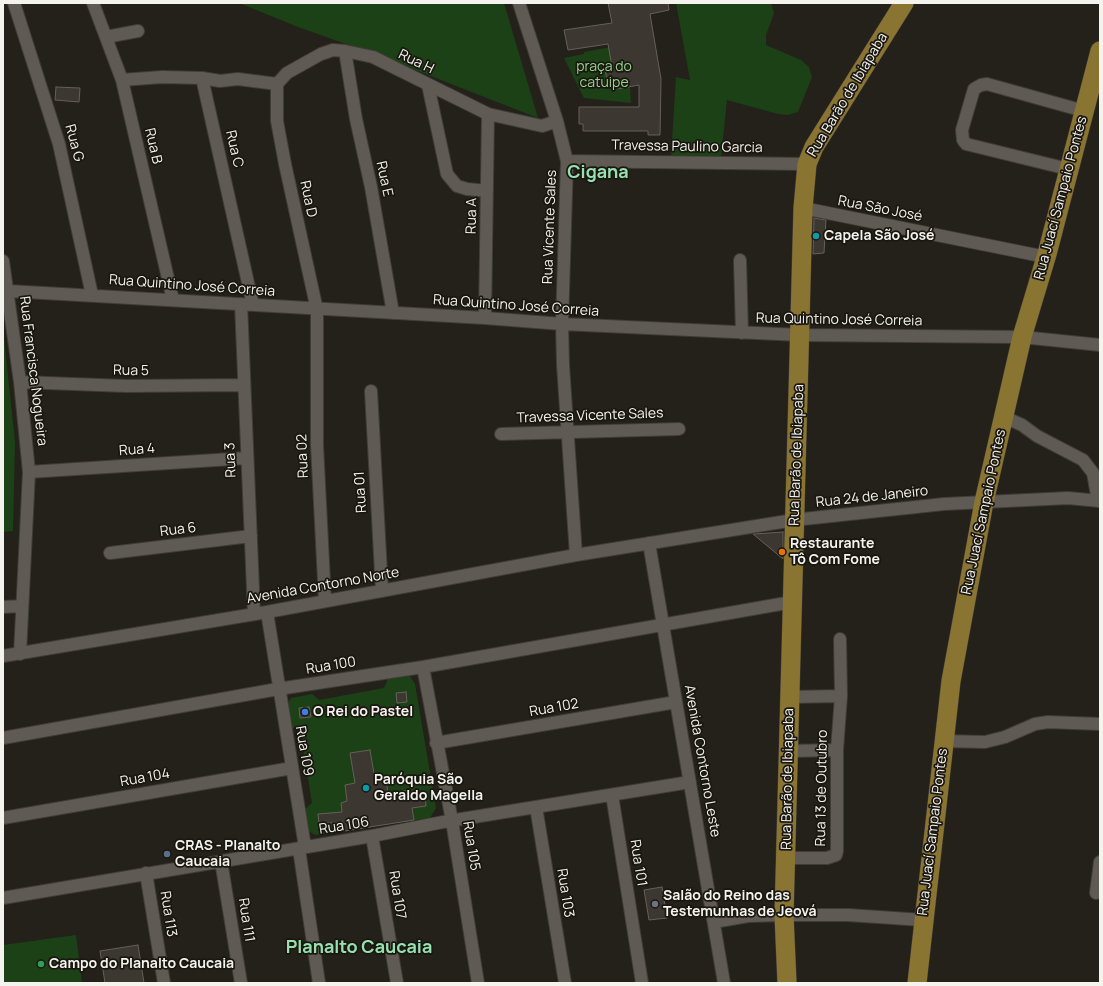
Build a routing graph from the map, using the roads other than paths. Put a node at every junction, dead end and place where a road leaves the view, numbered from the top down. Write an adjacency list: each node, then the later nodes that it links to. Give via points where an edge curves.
1 (14, 3): 26 (street, Rua G, via 59,144)
2 (93, 3): 6 (street, Rua B)
3 (519, 3): 16 (street, Rua Vicente Sales)
4 (904, 3): 18 (main road, Rua Barão de Ibiapaba, via 814,147)
5 (138, 32): 6 (street)
6 (106, 37): 11 (street, Rua B)
7 (346, 51): 12 (street, Rua H, via 373,57); 13 (street, Rua H, via 333,50 321,54 287,73); 31 (street, Rua E, via 356,119)
8 (1100, 51): 9 (main road, Rua Juací Sampaio Pontes)
9 (1097, 72): 14 (main road, Rua Juací Sampaio Pontes)
10 (202, 78): 11 (street); 13 (street, via 220,81 238,79); 29 (street, Rua C)
11 (122, 80): 27 (street, Rua B)
12 (428, 85): 15 (street, Rua H); 20 (street, via 447,174 457,186)
13 (276, 89): 30 (street, Rua D, via 277,121)
14 (1084, 111): 19 (main road, Rua Juací Sampaio Pontes); 19 (street, via 981,84 974,89 962,130 966,144)
15 (488, 114): 16 (street, Rua H, via 542,126); 20 (street, Rua A)
16 (557, 121): 17 (street, Rua Vicente Sales)
17 (567, 161): 18 (street, Travessa Paulino Garcia); 33 (street, Rua Vicente Sales)
18 (807, 164): 21 (main road, Rua Barão de Ibiapaba)
19 (1068, 169): 22 (main road, Rua Juací Sampaio Pontes)
20 (487, 191): 32 (street, Rua A)
21 (803, 208): 22 (street, Rua São José); 35 (main road, Rua Barão de Ibiapaba)
22 (1046, 257): 36 (main road, Rua Juací Sampaio Pontes)
23 (740, 260): 34 (street)
24 (3, 261): 25 (street, Rua Francisca Nogueira)
25 (8, 292): 26 (street, Rua Quintino José Correia); 38 (street, Rua Francisca Nogueira)
26 (92, 295): 27 (street, Rua Quintino José Correia)
27 (173, 300): 28 (street, Rua Quintino José Correia)
28 (241, 304): 29 (street, Rua Quintino José Correia); 39 (street, Rua 3)
29 (253, 305): 30 (street, Rua Quintino José Correia)
30 (317, 310): 31 (street, Rua Quintino José Correia); 55 (street, Rua 02, via 317,445)
31 (393, 313): 32 (street, Rua Quintino José Correia)
32 (485, 318): 33 (street, Rua Quintino José Correia)
33 (562, 324): 34 (street, Rua Quintino José Correia); 43 (street, Rua Vicente Sales)
34 (742, 333): 35 (street, Rua Quintino José Correia)
35 (800, 335): 36 (street, Rua Quintino José Correia); 49 (main road, Rua Barão de Ibiapaba)
36 (1022, 337): 37 (street, Rua Quintino José Correia); 41 (main road, Rua Juací Sampaio Pontes)
37 (1100, 344)
38 (20, 382): 39 (street, Rua 5, via 126,386); 46 (street, Rua Francisca Nogueira)
39 (243, 385): 45 (street, Rua 3)
40 (371, 391): 54 (street, Rua 01)
41 (1004, 418): 47 (street, via 1022,425 1037,436 1083,460 1093,473); 48 (main road, Rua Juací Sampaio Pontes)
42 (679, 429): 43 (street, Travessa Vicente Sales)
43 (568, 430): 44 (street, Travessa Vicente Sales); 53 (street, Rua Vicente Sales)
44 (501, 434)
45 (247, 458): 46 (street, Rua 4); 50 (street, Rua 3)
46 (29, 472): 57 (street, Rua Francisca Nogueira)
47 (1099, 501): 48 (street, Rua 24 de Janeiro, via 1068,498)
48 (984, 502): 49 (street, Rua 24 de Janeiro); 72 (main road, Rua Juací Sampaio Pontes, via 951,681)
49 (794, 520): 51 (street, Rua 24 de Janeiro); 56 (main road, Rua Barão de Ibiapaba)
50 (251, 536): 52 (street, Rua 6); 60 (street, Rua 3)
51 (649, 543): 53 (street, Avenida Contorno Norte); 61 (street, Avenida Contorno Leste)
52 (110, 553)
53 (576, 556): 54 (street, Avenida Contorno Norte)
54 (382, 591): 55 (street, Avenida Contorno Norte)
55 (325, 601): 59 (street, Avenida Contorno Norte)
56 (792, 602): 61 (street, Rua 100); 67 (main road, Rua Barão de Ibiapaba)
57 (22, 606): 58 (street); 63 (street, Rua Francisca Nogueira)
58 (3, 607)
59 (267, 612): 60 (street, Avenida Contorno Norte); 66 (street, Rua 109)
60 (254, 613): 63 (street, Avenida Contorno Norte)
61 (663, 624): 65 (street, Rua 100); 69 (street, Avenida Contorno Leste)
62 (840, 639): 68 (street, Rua 13 de Outubro)
63 (20, 654): 64 (street, Avenida Contorno Norte)
64 (3, 656)
65 (423, 667): 66 (street, Rua 100); 73 (street, Rua 105)
66 (278, 690): 71 (street, Rua 100); 76 (street, Rua 109)
67 (790, 696): 68 (street); 75 (main road, Rua Barão de Ibiapaba)
68 (841, 696): 74 (street, Rua 13 de Outubro)
69 (676, 702): 73 (street, Rua 102); 77 (street, Avenida Contorno Leste)
70 (1100, 724): 72 (street, via 1048,722 1035,724 1006,737 985,742)
71 (3, 738)
72 (944, 741): 91 (main road, Rua Juací Sampaio Pontes)
73 (436, 743): 81 (street, Rua 105)
74 (837, 750): 75 (street); 84 (street, Rua 13 de Outubro, via 836,855 827,858)
75 (790, 751): 84 (main road, Rua Barão de Ibiapaba)
76 (292, 768): 80 (street, Rua 104); 83 (street, Rua 109)
77 (690, 782): 78 (street, Rua 106); 92 (street, Avenida Contorno Leste)
78 (612, 795): 79 (street, Rua 106); 99 (street, Rua 101)
79 (536, 807): 81 (street, Rua 106); 98 (street, Rua 103)
80 (3, 818)
81 (452, 821): 82 (street, Rua 106); 97 (street, Rua 105)
82 (372, 836): 83 (street, Rua 106); 96 (street, Rua 107)
83 (302, 848): 85 (street, Rua 106); 95 (street, Rua 109)
84 (786, 858): 90 (main road, Rua Barão de Ibiapaba)
85 (221, 861): 87 (street, Rua 106); 94 (street, Rua 111)
86 (1100, 862): 88 (street)
87 (146, 873): 89 (street, Rua 106); 93 (street, Rua 113)
88 (1096, 893)
89 (3, 898)
90 (784, 915): 91 (street, via 848,915); 92 (street, via 748,916); 101 (main road, Rua Barão de Ibiapaba)
91 (923, 920): 102 (main road, Rua Juací Sampaio Pontes)
92 (714, 922): 100 (street, Avenida Contorno Leste)
93 (164, 983)
94 (240, 983)
95 (319, 983)
96 (397, 983)
97 (478, 983)
98 (565, 983)
99 (642, 983)
100 (724, 983)
101 (787, 983)
102 (917, 983)

